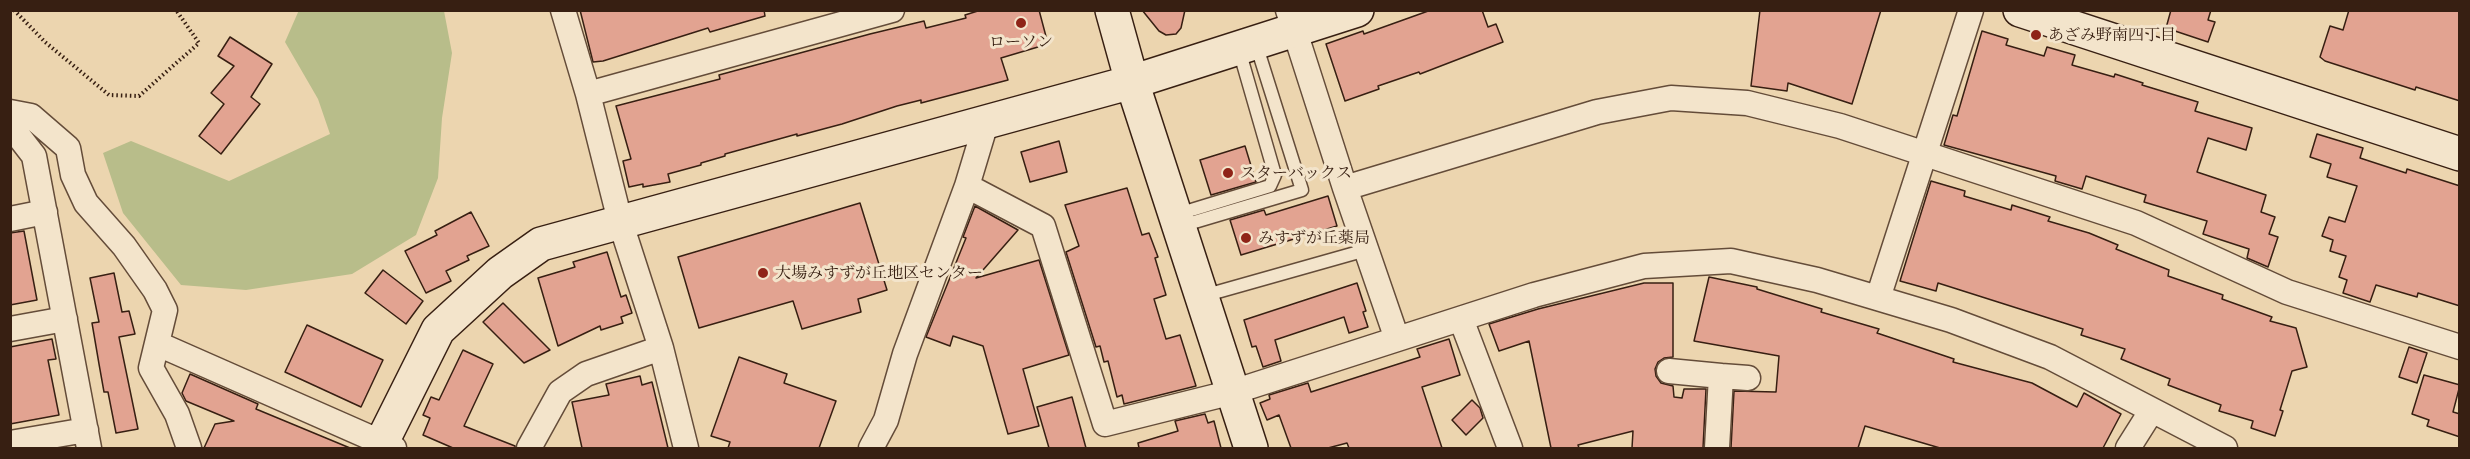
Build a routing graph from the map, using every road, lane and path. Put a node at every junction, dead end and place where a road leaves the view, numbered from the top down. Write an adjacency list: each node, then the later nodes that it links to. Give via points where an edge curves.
1 (14, 10): 2 (path, via 45,42 109,95 139,96 199,43)
2 (176, 10)
3 (563, 10): 12 (street)
4 (892, 10): 12 (street)
5 (1112, 10): 11 (street)
6 (1357, 10): 9 (street)
7 (1971, 10): 16 (street)
8 (2020, 10): 17 (street)
9 (1291, 21): 10 (street); 19 (street)
10 (1247, 46): 11 (street); 23 (lane, via 1275,175 1270,186); 23 (lane, via 1302,190)
11 (1132, 82): 14 (street); 23 (street)
12 (588, 94): 22 (street)
13 (10, 112): 31 (street, via 31,116 69,148 73,175 86,203 124,246 165,310)
14 (986, 123): 18 (street); 22 (street)
15 (10, 125): 20 (street, via 34,156)
16 (1924, 152): 19 (street, via 1840,126 1747,104 1671,98 1597,112); 26 (street); 32 (street, via 2136,223 2287,292)
17 (2460, 154)
18 (967, 186): 37 (street, via 1043,226 1105,424); 45 (street, via 905,354 886,420)
19 (1345, 189): 24 (street)
20 (45, 212): 21 (street); 27 (street)
21 (10, 219)
22 (620, 221): 33 (street); 41 (street, via 541,244 500,273 438,330)
23 (1177, 221): 25 (street)
24 (1366, 250): 25 (lane); 30 (street)
25 (1202, 297): 37 (street)
26 (1878, 298): 28 (street, via 1731,261 1644,266); 38 (street, via 2050,357)
27 (65, 319): 29 (street); 39 (street)
28 (1461, 319): 30 (street); 47 (street)
29 (10, 329)
30 (1397, 339): 37 (street)
31 (158, 344): 41 (street); 42 (street, via 150,368 177,414)
32 (2460, 347)
33 (661, 348): 43 (street, via 586,374 560,393); 44 (street)
34 (1669, 371): 35 (street)
35 (1721, 375): 36 (street); 48 (street)
36 (1748, 378)
37 (1233, 392): 46 (street)
38 (2152, 410): 49 (street); 50 (street)
39 (87, 439): 40 (street)
40 (10, 443)
41 (384, 446)
42 (189, 448)
43 (529, 448)
44 (686, 448)
45 (871, 448)
46 (1251, 448)
47 (1510, 448)
48 (1717, 448)
49 (2128, 448)
50 (2225, 448)

